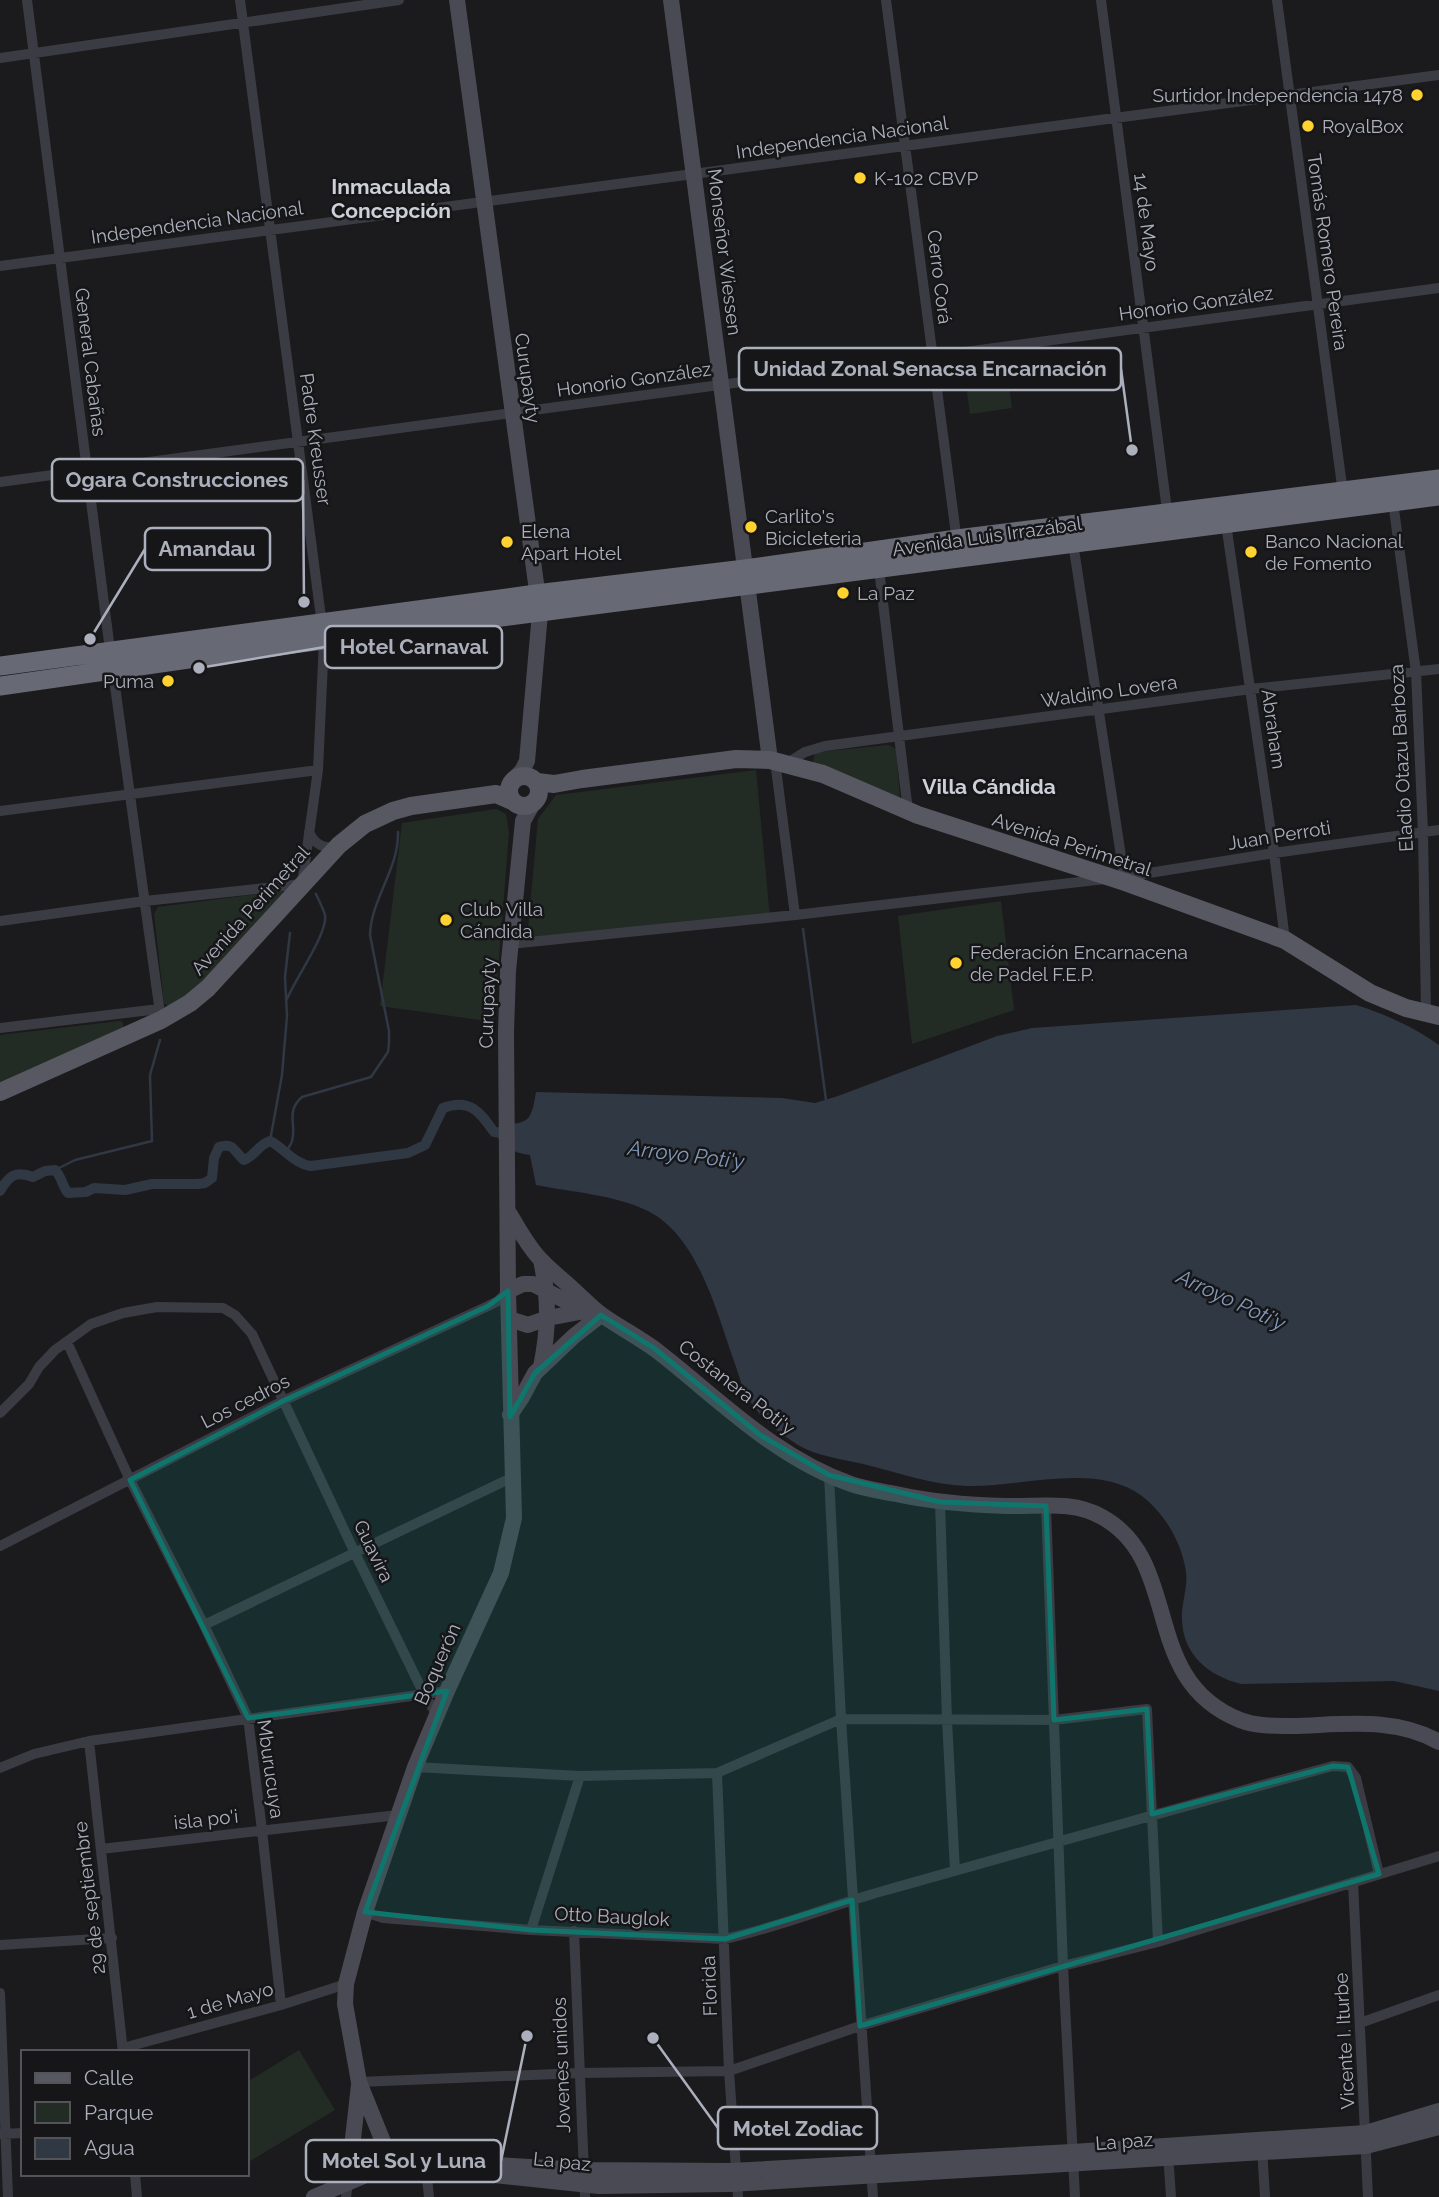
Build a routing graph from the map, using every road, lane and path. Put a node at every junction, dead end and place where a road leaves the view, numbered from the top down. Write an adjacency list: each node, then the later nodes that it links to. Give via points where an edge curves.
1 (27, 0): 10 (street, General Cabañas)
2 (240, 0): 9 (street, Padre Kreusser)
3 (399, 0): 9 (street)
4 (457, 0): 17 (street, Curupayty)
5 (671, 0): 16 (street, Monseñor Wiessen)
6 (886, 0): 15 (street, Cerro Corá)
7 (1101, 0): 14 (street, 14 de Mayo)
8 (1277, 0): 13 (street, Tomás Romero Pereira)
9 (243, 23): 10 (street); 18 (street, Padre Kreusser)
10 (34, 54): 11 (street); 19 (street, General Cabañas)
11 (0, 58)
12 (1439, 75): 13 (street, Independencia Nacional)
13 (1290, 95): 14 (street, Independencia Nacional); 22 (street, Tomás Romero Pereira)
14 (1116, 118): 15 (street, Independencia Nacional); 23 (street, 14 de Mayo)
15 (905, 146): 16 (street, Independencia Nacional); 24 (street, Cerro Corá)
16 (694, 174): 17 (street, Independencia Nacional); 25 (street, Monseñor Wiessen)
17 (483, 202): 18 (street, Independencia Nacional); 26 (street, Curupayty)
18 (271, 230): 19 (street, Independencia Nacional); 27 (street, Padre Kreusser)
19 (60, 258): 20 (street, Independencia Nacional); 28 (street, General Cabañas)
20 (0, 266)
21 (1439, 288): 22 (street, Honorio González)
22 (1318, 304): 23 (street, Honorio González); 32 (street, Tomás Romero Pereira)
23 (1143, 328): 24 (street, Honorio González); 34 (street, 14 de Mayo)
24 (933, 356): 25 (street, Honorio González); 37 (street, Cerro Corá)
25 (722, 385): 26 (street, Honorio González); 39 (street, Monseñor Wiessen)
26 (512, 413): 27 (street, Honorio González); 40 (street, Curupayty)
27 (299, 442): 28 (street, Honorio González); 41 (street, Padre Kreusser)
28 (87, 470): 30 (street, Honorio González); 42 (street, General Cabañas)
29 (1439, 479): 32 (highway, Avenida Luis Irrazábal)
30 (0, 482)
31 (1439, 496): 33 (highway)
32 (1344, 500): 33 (highway); 34 (highway, Avenida Luis Irrazábal); 35 (highway)
33 (1393, 502): 46 (street, Eladio Otazu Barboza)
34 (1168, 522): 35 (highway); 36 (highway); 37 (highway, Avenida Luis Irrazábal)
35 (1226, 524): 48 (street, Abraham)
36 (1073, 543): 37 (highway); 49 (street)
37 (958, 549): 38 (highway); 39 (highway, Avenida Luis Irrazábal)
38 (879, 569): 39 (highway); 50 (street)
39 (746, 577): 40 (highway); 52 (street, Monseñor Wiessen)
40 (538, 603): 41 (highway); 51 (street, Curupayty)
41 (323, 631): 42 (highway); 45 (highway); 53 (street, Padre Kreusser)
42 (110, 650): 43 (highway); 45 (street, General Cabañas)
43 (0, 666)
44 (1439, 670): 46 (street, Waldino Lovera)
45 (114, 671): 47 (highway); 55 (street, General Cabañas)
46 (1416, 672): 48 (street, Waldino Lovera); 61 (street, Eladio Otazu Barboza)
47 (0, 686)
48 (1251, 690): 49 (street, Waldino Lovera); 63 (street, Abraham)
49 (1099, 710): 50 (street, Waldino Lovera); 64 (street)
50 (900, 737): 52 (street, Waldino Lovera, via 825,746); 58 (street)
51 (527, 761): 54 (street); 56 (street, Curupayty)
52 (777, 761): 56 (main road, Avenida Perimetral, via 736,759 582,779); 58 (main road, Avenida Perimetral, via 838,779); 67 (street)
53 (317, 770): 55 (street); 60 (street, Padre Kreusser)
54 (513, 780): 56 (main road, Avenida Perimetral); 56 (main road, Avenida Perimetral, via 525,775)
55 (130, 793): 57 (street); 66 (street, General Cabañas)
56 (527, 796): 62 (main road, Avenida Perimetral, via 393,811 365,824); 70 (street, Curupayty)
57 (0, 811)
58 (908, 811): 64 (main road, Avenida Perimetral)
59 (1439, 830): 61 (street, Juan Perroti)
60 (309, 832): 62 (street, via 318,845); 65 (street, Padre Kreusser)
61 (1423, 832): 63 (street, Juan Perroti); 72 (street, Eladio Otazu Barboza)
62 (337, 847): 65 (main road, Avenida Perimetral)
63 (1274, 853): 64 (street, Juan Perroti); 69 (street, Abraham)
64 (1120, 879): 67 (street, Juan Perroti); 69 (main road, Avenida Perimetral)
65 (302, 884): 66 (street); 71 (main road, Avenida Perimetral, via 208,988 190,1003)
66 (145, 901): 68 (street); 71 (street, General Cabañas)
67 (795, 915): 70 (street, Juan Perroti)
68 (0, 920)
69 (1285, 940): 72 (main road, Avenida Perimetral, via 1370,993)
70 (510, 944): 75 (street, Curupayty)
71 (160, 1015): 73 (street); 74 (main road, Avenida Perimetral)
72 (1433, 1015)
73 (0, 1028)
74 (0, 1093)
75 (506, 1166): 76 (street, Boquerón)
76 (508, 1210): 77 (street); 79 (street, Boquerón)
77 (541, 1260): 78 (street); 80 (street)
78 (547, 1290): 79 (street, Costanera Poti'y, via 528,1284); 80 (street, Costanera Poti'y); 81 (street)
79 (508, 1291): 82 (street, Boquerón); 85 (street, Los cedros, via 488,1307)
80 (593, 1313): 81 (street); 84 (street); 88 (street, Costanera Poti'y, via 619,1324 653,1348 760,1435)
81 (548, 1318): 82 (street, via 528,1325); 84 (street)
82 (509, 1319): 87 (street, Boquerón)
83 (67, 1342): 85 (street, Guavira, via 91,1324 123,1313 157,1307 223,1308 252,1334); 86 (street, Guavira, via 47,1358); 90 (street, Mburucuya)
84 (541, 1367): 87 (street)
85 (283, 1401): 90 (street, Los cedros); 94 (street, Guavira)
86 (0, 1413)
87 (510, 1415): 89 (street, Boquerón)
88 (829, 1475): 91 (street, Costanera Poti'y, via 853,1485); 100 (street)
89 (513, 1477): 94 (street); 96 (street, Boquerón, via 514,1518 501,1573)
90 (130, 1480): 93 (street, Los cedros); 95 (street, Mburucuya)
91 (940, 1502): 92 (street, Costanera Poti'y); 101 (street)
92 (1046, 1506): 102 (street); 104 (street, Costanera Poti'y, via 1089,1510 1128,1536 1146,1566 1181,1670 1214,1705 1242,1721 1279,1726 1396,1726)
93 (0, 1546)
94 (355, 1553): 95 (street); 97 (street, Guavira)
95 (204, 1625): 99 (street, Mburucuya)
96 (447, 1691): 97 (street); 98 (street, Boquerón)
97 (424, 1694): 98 (street, Guavira); 99 (street)
98 (437, 1715): 105 (street, Boquerón)
99 (248, 1718): 103 (street); 111 (street, Mburucuya)
100 (841, 1719): 101 (street); 107 (street); 118 (street)
101 (947, 1720): 102 (street); 115 (street)
102 (1054, 1720): 109 (street, via 1147,1709); 112 (street)
103 (89, 1741): 106 (street, via 34,1754); 113 (street, 29 de septiembre)
104 (1439, 1742)
105 (415, 1767): 108 (street); 110 (street, Boquerón)
106 (0, 1768)
107 (718, 1773): 108 (street); 123 (street, Florida)
108 (580, 1776): 120 (street)
109 (1152, 1814): 112 (street, Otto Bauglok); 116 (street, Otto Bauglok, via 1342,1765 1356,1778); 124 (street)
110 (398, 1815): 111 (street, isla po'i); 119 (street, Boquerón)
111 (262, 1830): 113 (street, isla po'i); 130 (street, Mburucuya)
112 (1058, 1842): 115 (street, Otto Bauglok); 126 (street)
113 (100, 1849): 122 (street, 29 de septiembre)
114 (1439, 1856): 116 (street)
115 (956, 1871): 118 (street, Otto Bauglok)
116 (1379, 1874): 117 (street)
117 (1353, 1882): 124 (street); 131 (street, Vicente I. Iturbe)
118 (852, 1900): 123 (street, Otto Bauglok); 132 (street)
119 (365, 1912): 120 (street, Otto Bauglok, via 383,1918); 127 (street, Boquerón)
120 (531, 1930): 121 (street, Otto Bauglok)
121 (573, 1931): 123 (street, Otto Bauglok); 135 (street, Jovenes unidos)
122 (112, 1938): 125 (street); 133 (street, 29 de septiembre)
123 (725, 1939): 134 (street, Florida)
124 (1157, 1942): 126 (street)
125 (0, 1945)
126 (1063, 1966): 132 (street); 144 (street)
127 (346, 1984): 130 (street, 1 de Mayo); 136 (street, Boquerón, via 345,2004)
128 (0, 1993): 140 (street)
129 (1439, 1995): 131 (street)
130 (281, 2005): 133 (street, 1 de Mayo)
131 (1360, 2023): 141 (street, Vicente I. Iturbe)
132 (860, 2026): 134 (street); 147 (street)
133 (123, 2050)
134 (729, 2071): 135 (street); 150 (street, Florida)
135 (579, 2073): 136 (street); 149 (street, Jovenes unidos)
136 (359, 2082): 145 (street, Boquerón); 151 (street)
137 (1439, 2111): 141 (street, La paz)
138 (1439, 2127): 141 (street, La paz)
139 (21, 2133): 140 (street)
140 (3, 2134): 152 (street)
141 (1366, 2140): 142 (street, La paz); 160 (street, Vicente I. Iturbe)
142 (1262, 2147): 143 (street, La paz); 159 (street)
143 (1168, 2153): 144 (street, La paz); 158 (street)
144 (1073, 2159): 147 (street, La paz); 157 (street)
145 (393, 2164): 146 (street, La paz); 151 (street, La paz)
146 (426, 2164): 149 (street, La paz); 155 (street)
147 (872, 2170): 150 (street, La paz); 156 (street)
148 (135, 2176): 153 (street)
149 (584, 2184): 150 (street, La paz)
150 (737, 2184)
151 (347, 2190): 154 (street, La paz)
152 (8, 2197)
153 (137, 2197)
154 (314, 2197)
155 (429, 2197)
156 (873, 2197)
157 (1075, 2197)
158 (1171, 2197)
159 (1265, 2197)
160 (1368, 2197)

